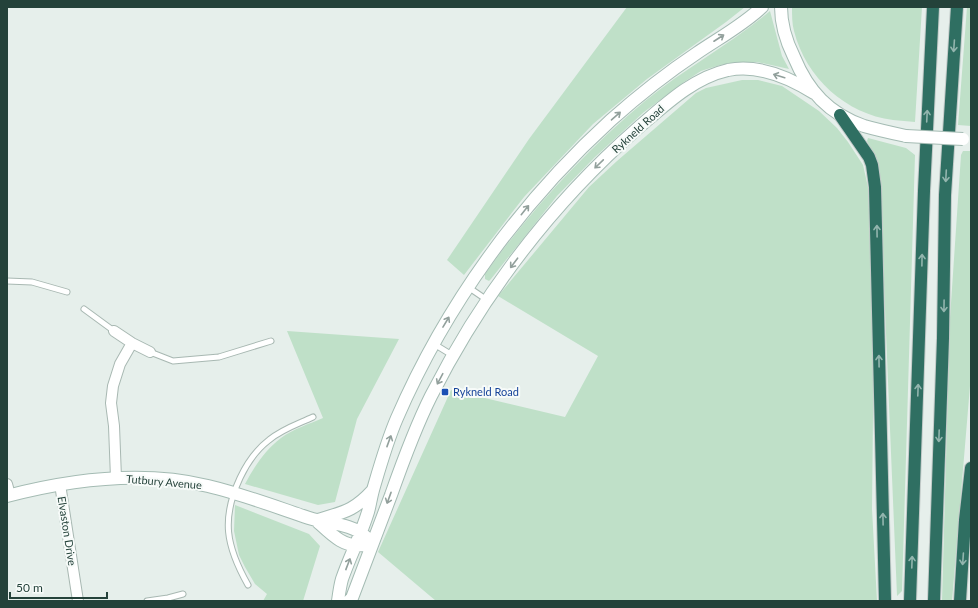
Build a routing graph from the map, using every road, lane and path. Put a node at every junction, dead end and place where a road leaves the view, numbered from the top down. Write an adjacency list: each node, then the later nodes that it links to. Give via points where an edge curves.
1 (762, 7): 9 (street, one-way to 1, via 506,234 574,155 651,86)
2 (780, 7): 5 (street, via 786,40 797,66)
3 (933, 7): 37 (highway, one-way to 3)
4 (957, 7): 38 (highway, one-way to 38, via 945,195)
5 (814, 94): 6 (street); 11 (street, Rykneld Road, one-way to 11, via 787,78 750,70 729,70 695,82 655,113 589,174 534,236)
6 (840, 115): 7 (street, bridge, via 864,126 906,136); 36 (highway, one-way to 6, via 875,187 869,157)
7 (967, 139)
8 (7, 281): 10 (lane, via 32,282)
9 (468, 287): 11 (lane); 15 (street, one-way to 9)
10 (66, 292)
11 (488, 300): 18 (street, Rykneld Road)
12 (84, 309): 13 (lane)
13 (114, 331): 16 (street)
14 (270, 341): 17 (lane, via 220,357 173,360)
15 (433, 343): 18 (lane); 23 (street, one-way to 15, via 397,419)
16 (132, 344): 17 (street); 21 (street, via 120,364 111,403)
17 (150, 352)
18 (453, 356): 28 (street, Rykneld Road, one-way to 28, via 413,433)
19 (313, 417): 25 (lane, via 288,427 252,456)
20 (971, 468): 39 (highway, one-way to 39)
21 (116, 478): 22 (street, Tutbury Avenue); 25 (street, Tutbury Avenue, via 182,481)
22 (60, 484): 24 (street, Tutbury Avenue); 32 (street, Elvaston Drive)
23 (374, 490): 26 (street, via 353,509); 27 (street)
24 (8, 492)
25 (233, 493): 26 (street, Tutbury Avenue); 30 (lane, via 228,514 228,533 232,553)
26 (317, 521): 27 (street, Tutbury Avenue); 29 (street, Tutbury Avenue, via 336,539)
27 (360, 532): 28 (street, Tutbury Avenue); 29 (street)
28 (372, 544): 29 (street, Tutbury Avenue); 35 (street, Rykneld Road)
29 (355, 546): 34 (street, one-way to 29, via 342,580)
30 (248, 585)
31 (183, 594): 33 (lane)
32 (78, 601)
33 (147, 601)
34 (338, 601)
35 (349, 601)
36 (885, 601)
37 (910, 601)
38 (934, 601)
39 (960, 601)

